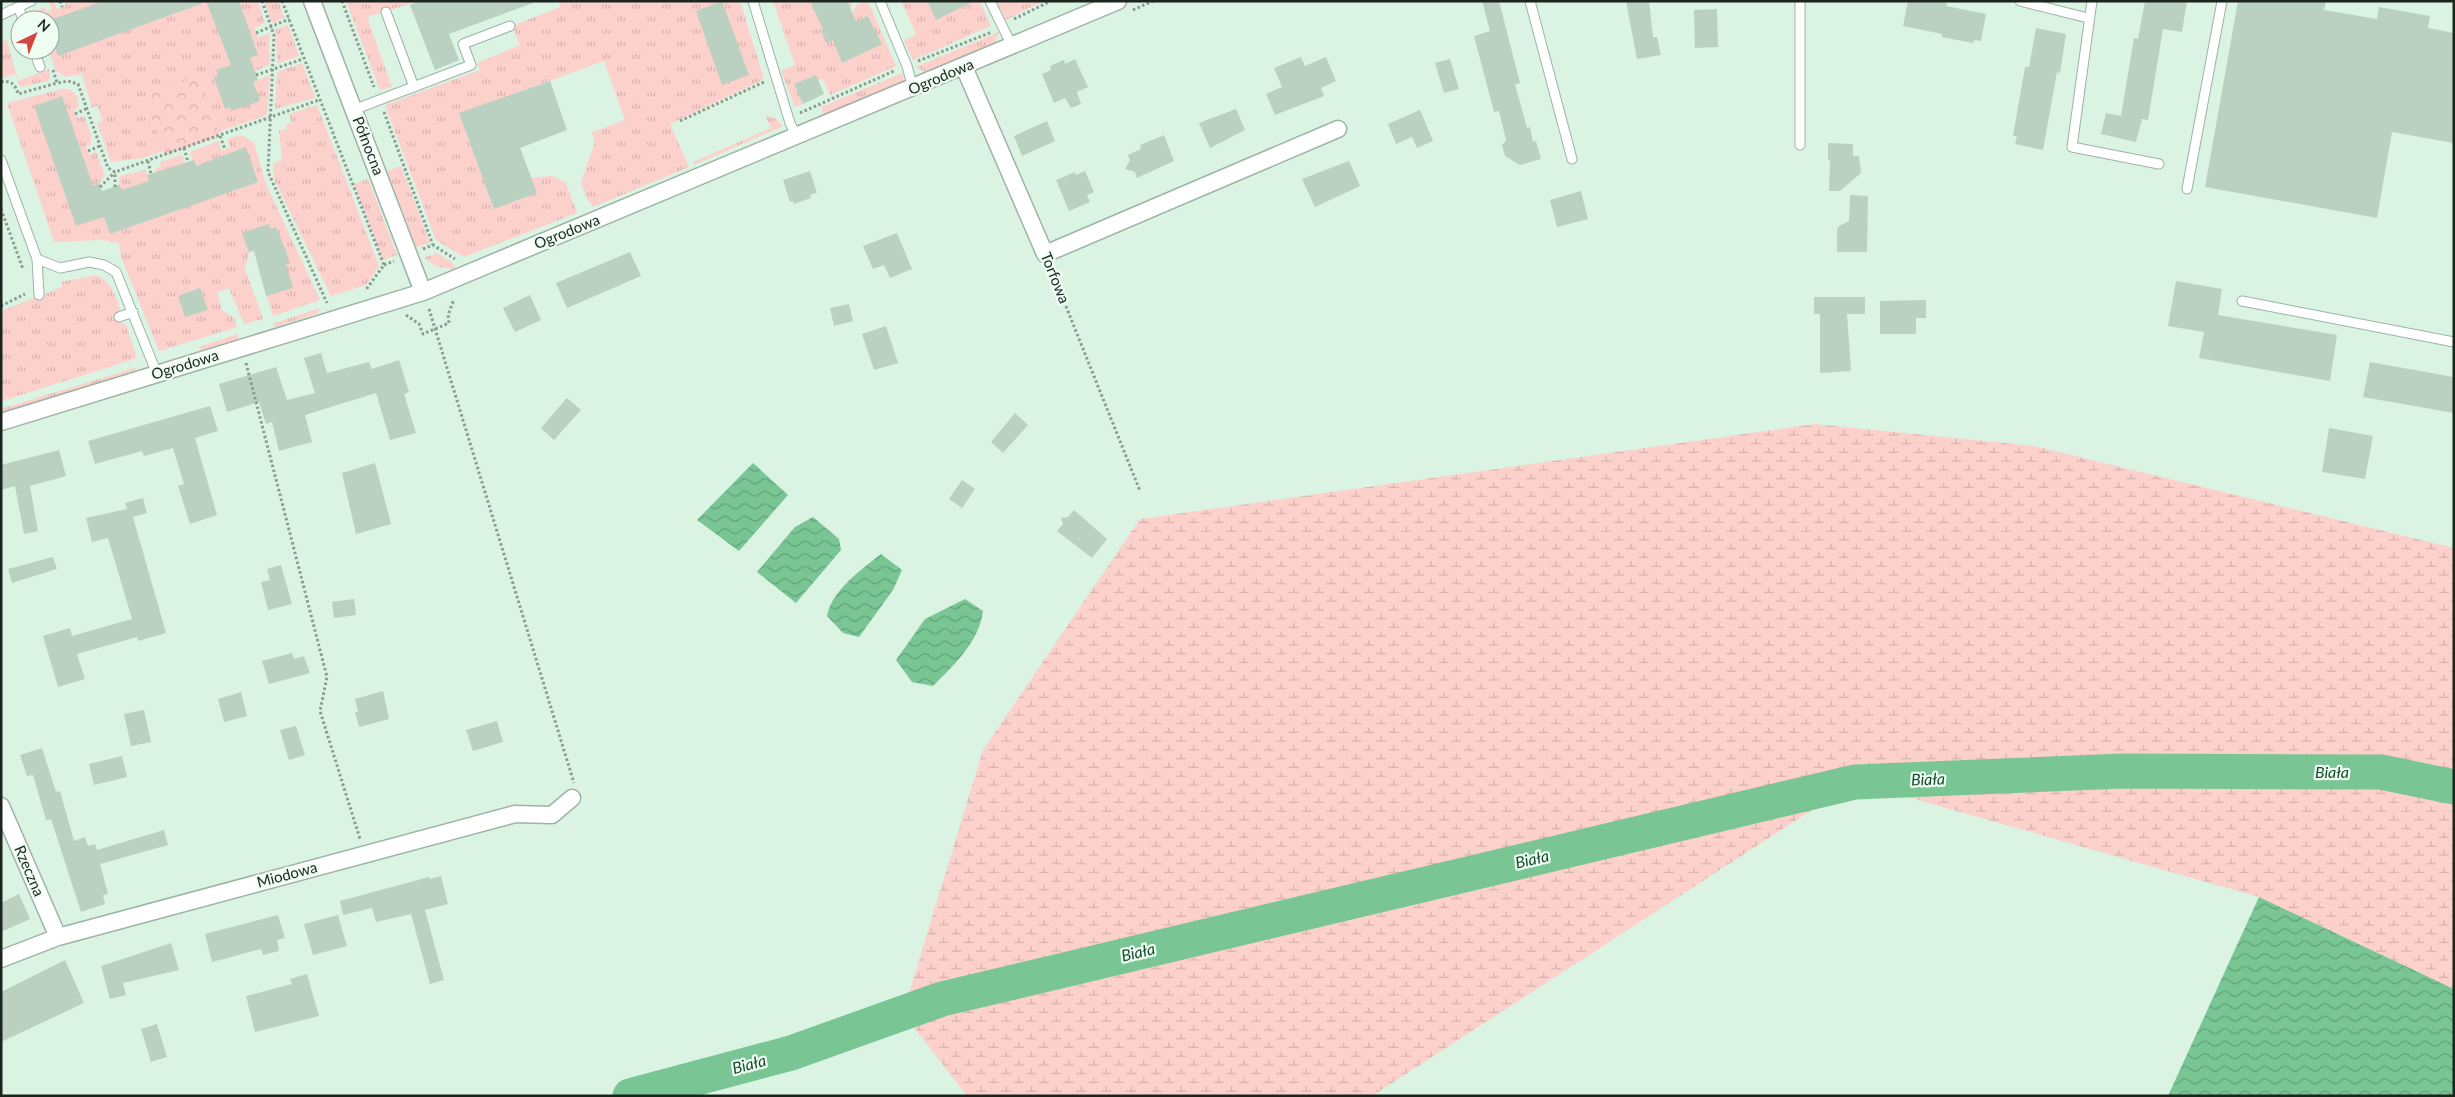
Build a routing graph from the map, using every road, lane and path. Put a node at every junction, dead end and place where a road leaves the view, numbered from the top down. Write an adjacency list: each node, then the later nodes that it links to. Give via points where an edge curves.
1 (31, 1): 17 (lane)
2 (60, 1): 16 (path)
3 (262, 1): 23 (path)
4 (282, 1): 21 (path)
5 (312, 1): 41 (street, Północna)
6 (342, 1): 39 (path)
7 (753, 1): 47 (lane)
8 (880, 1): 37 (lane)
9 (990, 1): 25 (lane)
10 (1118, 1): 25 (street, Ogrodowa)
11 (1530, 1): 53 (lane)
12 (1800, 1): 48 (lane)
13 (2020, 1): 20 (lane)
14 (2092, 1): 20 (lane)
15 (2222, 1): 62 (lane)
16 (62, 7)
17 (19, 8): 19 (lane)
18 (386, 12): 36 (lane)
19 (1, 15)
20 (2088, 18): 57 (lane, via 2072,147)
21 (289, 20): 23 (path); 26 (path)
22 (510, 26): 36 (lane, via 463,44 471,65)
23 (272, 27): 24 (path); 30 (path)
24 (256, 33)
25 (1012, 46): 29 (street, Ogrodowa)
26 (303, 59): 30 (path); 38 (path)
27 (38, 60): 28 (lane)
28 (40, 67)
29 (964, 67): 37 (street, Ogrodowa); 65 (street, Torfowa)
30 (272, 68): 31 (path); 43 (path)
31 (256, 75)
32 (766, 80): 44 (path)
33 (68, 81): 40 (path, via 78,84)
34 (1, 82): 35 (path, via 12,83 18,94)
35 (57, 83)
36 (414, 87): 39 (lane)
37 (913, 88): 47 (street, Ogrodowa)
38 (319, 100): 43 (path); 68 (path, via 384,265)
39 (379, 100): 41 (lane); 64 (path)
40 (86, 109): 42 (path); 49 (path)
41 (353, 110): 69 (street, Północna)
42 (75, 114)
43 (270, 118): 46 (path); 72 (path, via 268,172)
44 (680, 121)
45 (1338, 129): 65 (street)
46 (220, 136): 50 (path); 51 (path)
47 (797, 137): 69 (street, Ogrodowa)
48 (1800, 144)
49 (100, 146): 52 (path); 58 (path, via 108,168)
50 (184, 148): 55 (path); 56 (path)
51 (225, 150)
52 (88, 151)
53 (1572, 159)
54 (1, 160): 66 (lane)
55 (148, 161): 58 (path); 59 (path)
56 (188, 162)
57 (2160, 164)
58 (115, 172): 60 (path); 61 (path)
59 (152, 174)
60 (100, 187)
61 (115, 187)
62 (2187, 189)
63 (1, 209): 67 (path)
64 (433, 245)
65 (1045, 254): 81 (path, Torfowa)
66 (36, 259): 67 (lane); 75 (lane, via 60,268 89,262 104,265 116,272)
67 (36, 291): 73 (path)
68 (364, 292)
69 (423, 292): 78 (street, Ogrodowa); 82 (path, via 574,781)
70 (336, 300): 72 (path)
71 (2242, 301): 77 (lane)
72 (327, 303): 74 (path)
73 (1, 306)
74 (319, 306)
75 (132, 312): 76 (lane); 79 (lane)
76 (119, 317)
77 (2454, 342)
78 (242, 348): 79 (street, Ogrodowa); 84 (path, via 327,677 320,711)
79 (156, 374): 80 (street, Ogrodowa)
80 (1, 422)
81 (1140, 491)
82 (572, 798): 84 (street, Miodowa, via 552,815 515,814)
83 (1, 806): 85 (street, Rzeczna)
84 (365, 854): 85 (street, Miodowa)
85 (58, 937): 86 (street, Miodowa)
86 (1, 959)

